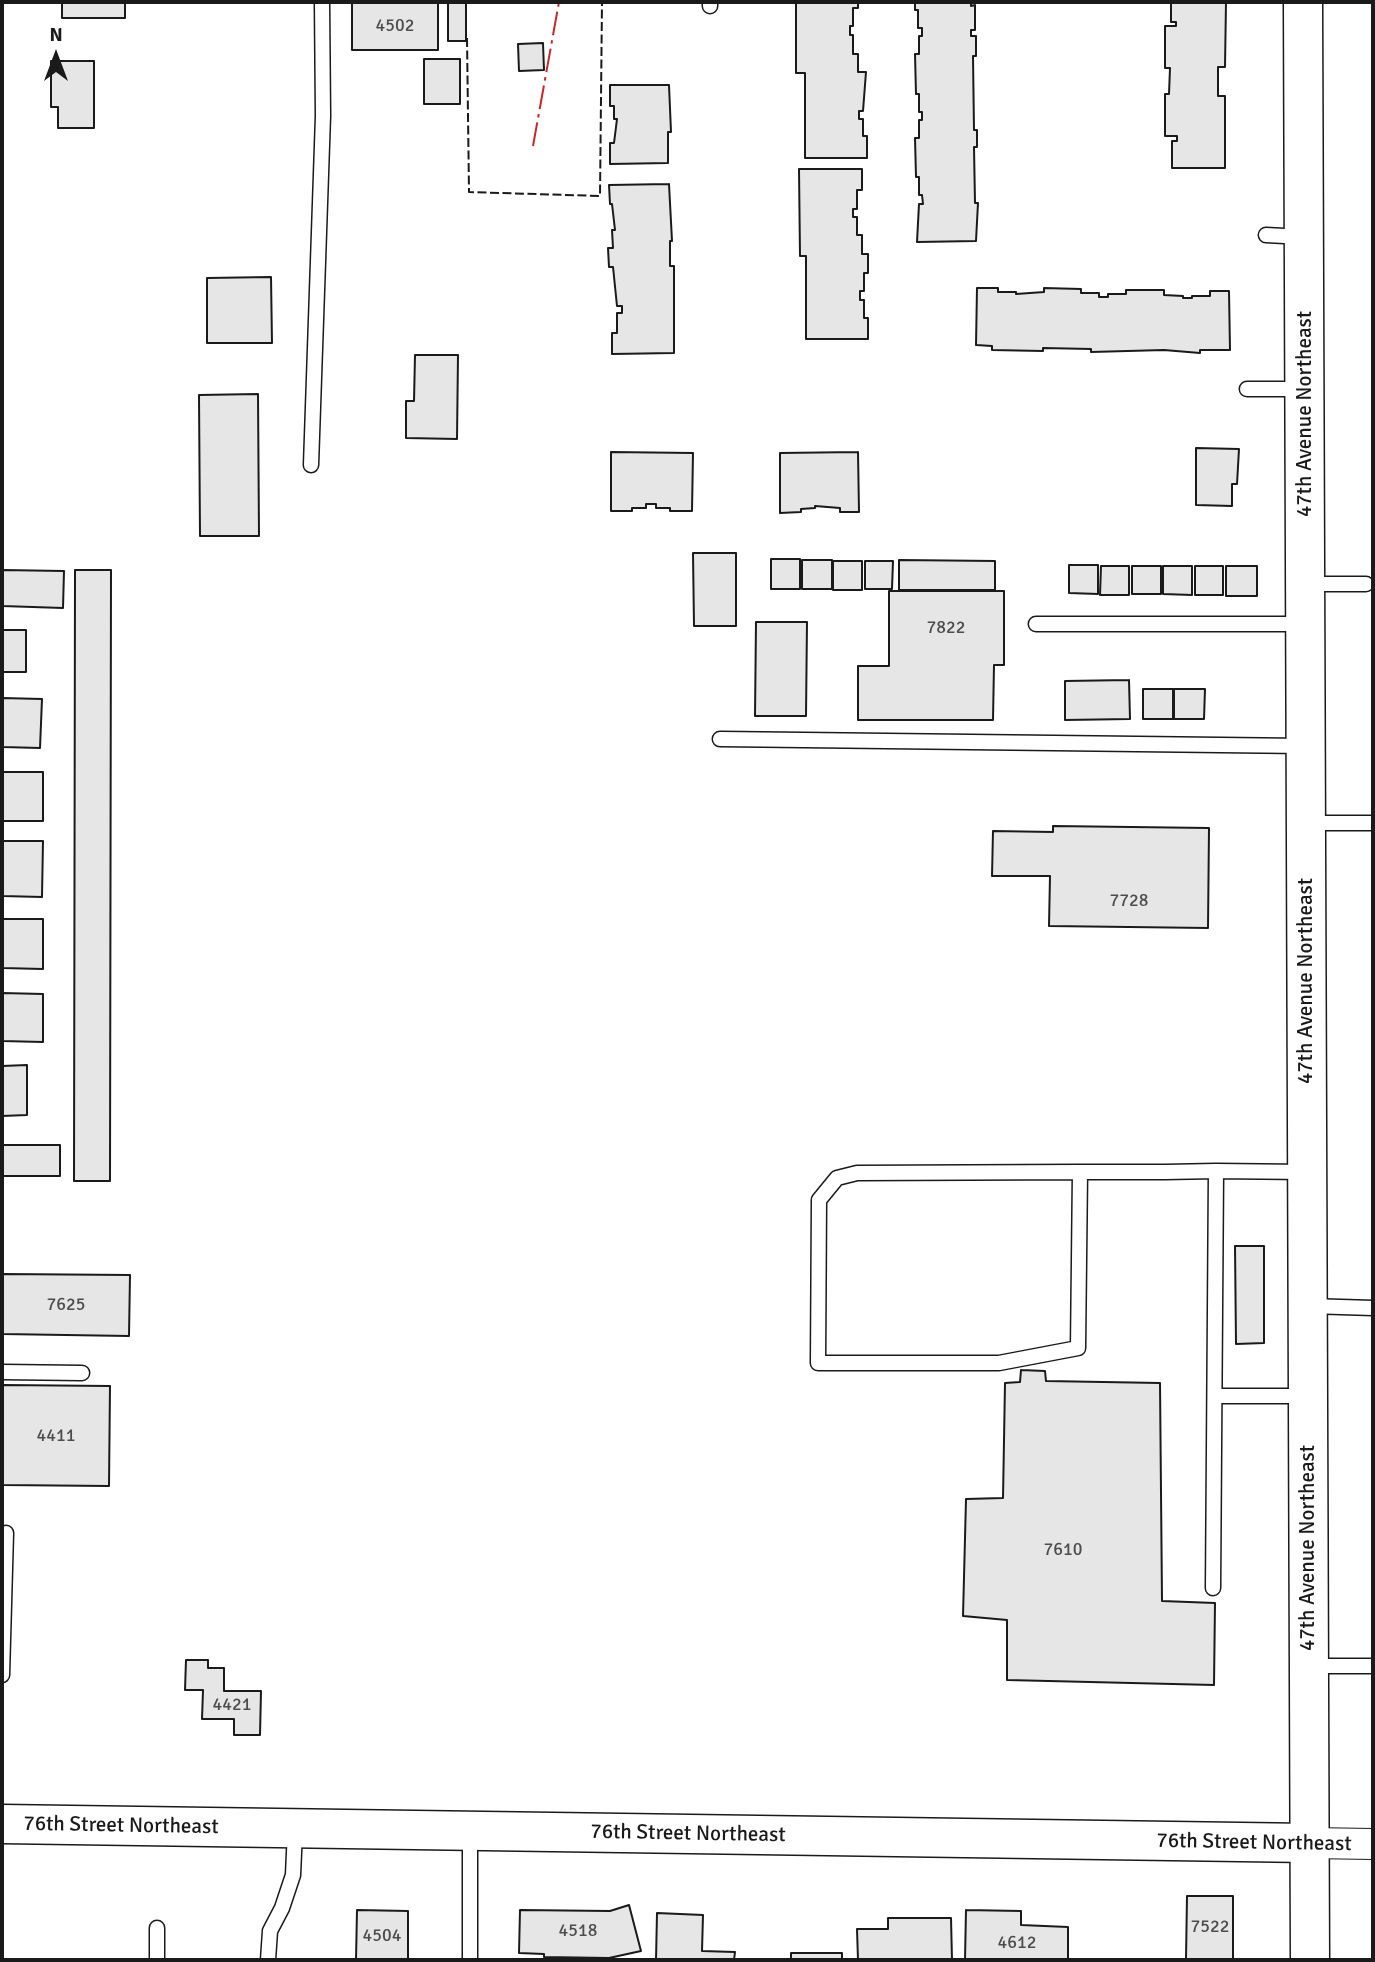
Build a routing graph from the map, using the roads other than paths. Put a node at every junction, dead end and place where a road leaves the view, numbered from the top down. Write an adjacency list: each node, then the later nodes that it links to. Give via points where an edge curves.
1 (322, 2): 7 (lane, via 323,116)
2 (1303, 2): 4 (street, 47th Avenue Northeast)
3 (1266, 235): 4 (lane)
4 (1304, 237): 6 (street, 47th Avenue Northeast)
5 (1247, 388): 6 (lane)
6 (1304, 388): 8 (street, 47th Avenue Northeast)
7 (311, 465)
8 (1305, 584): 9 (lane); 11 (street, 47th Avenue Northeast)
9 (1366, 584)
10 (1036, 624): 11 (lane)
11 (1305, 624): 13 (street, 47th Avenue Northeast)
12 (720, 739): 13 (lane)
13 (1306, 746): 14 (street, 47th Avenue Northeast)
14 (1305, 823): 15 (lane); 18 (street, 47th Avenue Northeast)
15 (1373, 823)
16 (1216, 1171): 17 (lane); 18 (lane); 23 (lane)
17 (1080, 1172): 17 (lane, via 857,1173 837,1178 819,1200 818,1363 999,1363 1078,1348)
18 (1307, 1172): 19 (street, 47th Avenue Northeast)
19 (1307, 1306): 20 (lane); 24 (street, 47th Avenue Northeast)
20 (1373, 1308)
21 (2, 1372): 22 (lane)
22 (82, 1373)
23 (1214, 1396): 24 (lane); 26 (lane)
24 (1308, 1396): 27 (street, 47th Avenue Northeast)
25 (6, 1534): 29 (lane)
26 (1213, 1588)
27 (1308, 1666): 28 (lane); 33 (street, 47th Avenue Northeast)
28 (1373, 1666)
29 (2, 1675)
30 (2, 1824): 31 (street, 76th Street Northeast)
31 (295, 1828): 32 (street, 76th Street Northeast); 37 (lane, via 293,1875 270,1931)
32 (470, 1831): 33 (street, 76th Street Northeast); 38 (lane)
33 (1309, 1843): 34 (street, 76th Street Northeast); 39 (street, 47th Avenue Northeast)
34 (1373, 1844)
35 (157, 1928): 36 (lane)
36 (156, 1960)
37 (268, 1960)
38 (470, 1960)
39 (1310, 1960)

